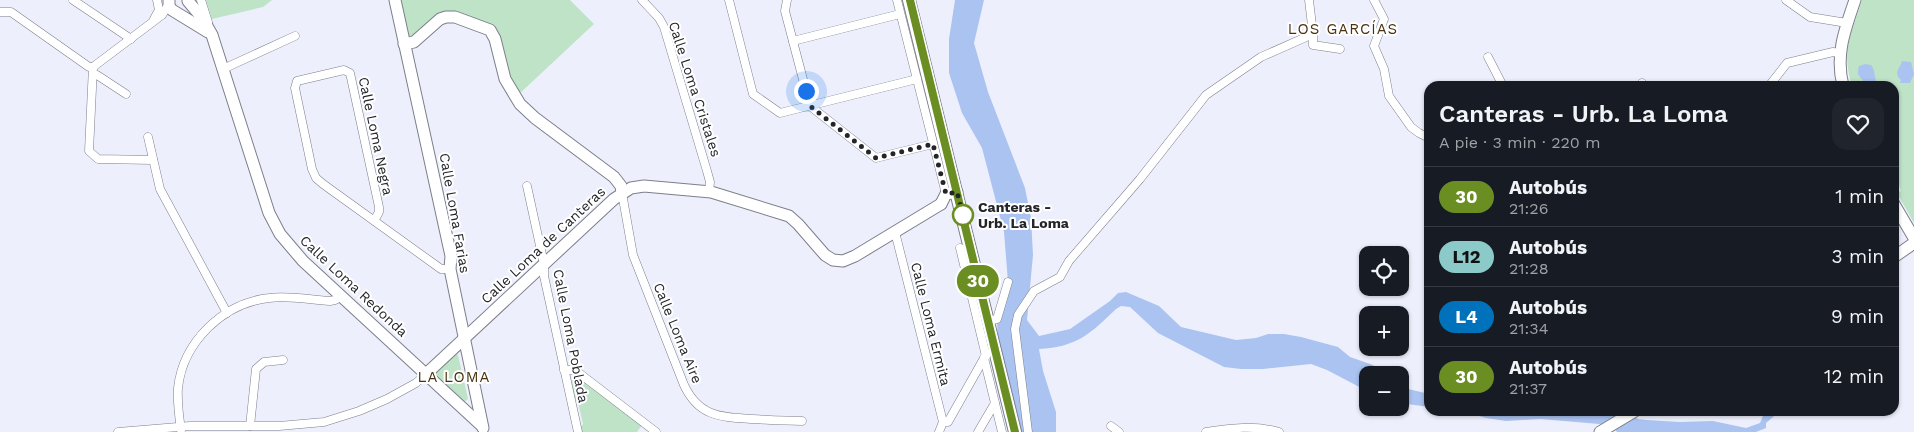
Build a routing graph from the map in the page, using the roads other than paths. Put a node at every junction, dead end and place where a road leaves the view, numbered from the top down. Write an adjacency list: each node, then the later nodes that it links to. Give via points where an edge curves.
1 (74, 0): 23 (street)
2 (188, 0): 15 (street, via 186,8); 19 (street, Calle Loma Redonda)
3 (201, 0): 19 (street)
4 (395, 0): 25 (street, Calle Loma Farias)
5 (642, 0): 42 (street, Calle Loma Cristales, via 664,27 708,171)
6 (729, 0): 36 (street, via 753,94 780,114)
7 (787, 0): 24 (street, via 786,11)
8 (897, 0): 17 (street)
9 (910, 0): 44 (main road)
10 (1319, 0): 14 (street)
11 (1374, 0): 37 (street, via 1384,19 1374,46 1384,69 1389,96 1411,127)
12 (1786, 0): 18 (street, via 1810,17)
13 (1855, 0): 18 (street)
14 (1310, 2): 21 (street)
15 (167, 3): 19 (street); 20 (street, via 159,7); 20 (street, via 167,10)
16 (0, 12): 30 (street, via 11,12)
17 (900, 14): 24 (street); 31 (street)
18 (1847, 23): 27 (street)
19 (205, 24): 29 (street, Calle Loma Redonda)
20 (149, 25): 23 (street)
21 (1313, 34): 26 (street, via 1313,45); 82 (street, via 1261,56 1206,95 1060,277 1034,292 1025,303 1018,315 1016,329)
22 (294, 36): 29 (street)
23 (131, 39): 30 (street)
24 (793, 41): 36 (street)
25 (404, 44): 43 (street, via 414,42 446,17 456,17 490,30 507,83 520,104 614,177); 54 (street, Calle Loma Farias, via 451,256)
26 (1340, 49)
27 (1839, 52): 33 (street, via 1787,63); 34 (street)
28 (1488, 57): 32 (street)
29 (223, 69): 56 (street, Calle Loma Redonda, via 275,225 295,252)
30 (93, 71): 35 (street); 40 (street, via 89,151 98,159)
31 (917, 79): 36 (street); 39 (street)
32 (1500, 81)
33 (1773, 81)
34 (1842, 81)
35 (126, 94)
36 (810, 106): 39 (street, via 876,158)
37 (1424, 136)
38 (148, 137): 40 (street)
39 (933, 144): 44 (street)
40 (153, 160): 57 (street, via 160,189)
41 (528, 186): 53 (street, Calle Loma Poblada)
42 (709, 192): 43 (street, Calle Loma de Canteras, via 644,186); 48 (street, Calle Loma de Canteras, via 789,216 833,260 849,259)
43 (622, 193): 53 (street, Calle Loma de Canteras); 68 (street, Calle Loma Aire, via 633,255 691,397 706,412 720,417)
44 (948, 197): 45 (main road); 45 (street, via 956,212); 48 (street, Calle Loma de Canteras)
45 (962, 210): 58 (main road)
46 (1899, 212): 49 (street)
47 (374, 221): 47 (street, Calle Loma Negra, via 379,207 350,73 343,71 296,81 314,175); 54 (street, Calle Loma Negra, via 440,269)
48 (895, 232): 69 (street, Calle Loma Ermita)
49 (1914, 238)
50 (1914, 243): 52 (street)
51 (960, 248): 60 (street)
52 (1899, 254)
53 (544, 264): 59 (street, Calle Loma de Canteras); 62 (street, Calle Loma Poblada)
54 (450, 269): 59 (street, Calle Loma Farias)
55 (1008, 282): 58 (street, via 997,319)
56 (342, 296): 57 (street, via 330,301 267,298); 63 (street, Calle Loma Redonda)
57 (227, 312): 72 (street, via 204,331 185,363 178,395)
58 (988, 321): 60 (main road)
59 (464, 338): 63 (street, Calle Loma de Canteras); 64 (street, Calle Loma Farias)
60 (988, 354): 65 (street); 69 (street, via 948,422); 81 (main road)
61 (283, 360): 70 (street, via 264,362 256,369)
62 (564, 370): 76 (street, Calle Loma Poblada); 77 (street, via 575,370)
63 (426, 374): 66 (street, Calle Loma Redonda); 70 (street, Calle Loma de Canteras, via 387,399 334,420 304,425)
64 (476, 396): 66 (street, via 475,408 467,410); 73 (street, Calle Loma Farias)
65 (995, 403): 79 (street); 80 (street)
66 (462, 407): 73 (street, Calle Loma Redonda)
67 (1628, 416): 74 (street)
68 (802, 422)
69 (943, 422): 78 (street)
70 (250, 426): 72 (street, Calle Loma de Canteras)
71 (1111, 426): 83 (street)
72 (181, 429): 75 (street, Calle Loma de Canteras)
73 (483, 429)
74 (1614, 429): 86 (street)
75 (118, 432)
76 (578, 432)
77 (656, 432)
78 (939, 432)
79 (978, 432)
80 (1002, 432)
81 (1015, 432)
82 (1028, 432)
83 (1119, 432)
84 (1206, 432): 85 (street, via 1259,428)
85 (1279, 432)
86 (1600, 432)

